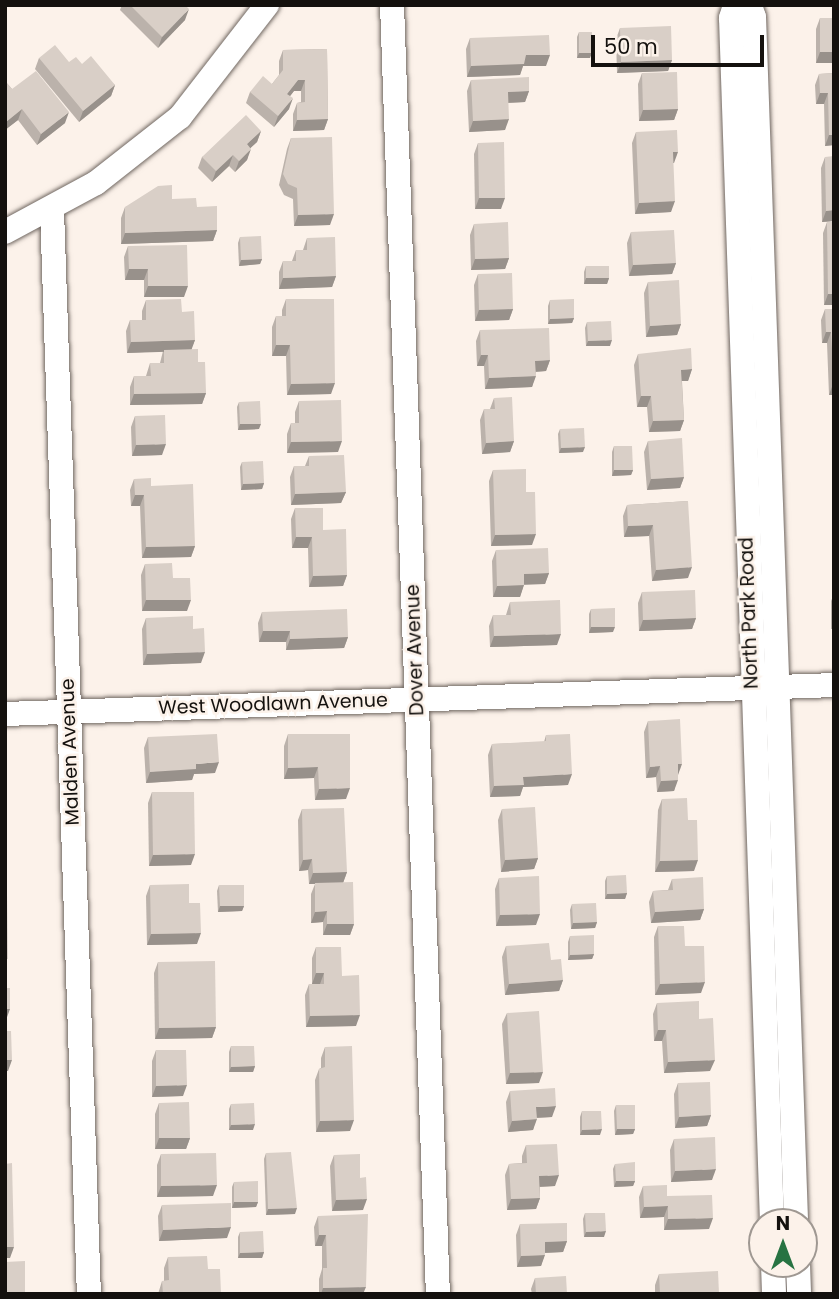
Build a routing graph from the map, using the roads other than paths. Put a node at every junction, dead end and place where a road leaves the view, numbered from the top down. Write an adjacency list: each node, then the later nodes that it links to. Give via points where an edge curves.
1 (267, 5): 5 (street, via 180,117 137,154)
2 (392, 5): 12 (street, Dover Avenue)
3 (735, 5): 7 (street, North Park Road, via 731,18)
4 (750, 5): 8 (street, North Park Road)
5 (52, 210): 6 (street); 13 (street, Malden Avenue)
6 (5, 232)
7 (741, 335): 8 (street); 10 (street, North Park Road)
8 (765, 335): 11 (street, North Park Road)
9 (834, 684): 11 (street, West Woodlawn Avenue)
10 (751, 687): 11 (street, West Woodlawn Avenue); 12 (street, West Woodlawn Avenue); 15 (street, North Park Road)
11 (777, 687): 16 (street, North Park Road)
12 (416, 699): 13 (street, West Woodlawn Avenue); 18 (street, Dover Avenue)
13 (68, 711): 14 (street, West Woodlawn Avenue); 17 (street, Malden Avenue)
14 (5, 714)
15 (771, 1208)
16 (796, 1208)
17 (89, 1294)
18 (438, 1294)

